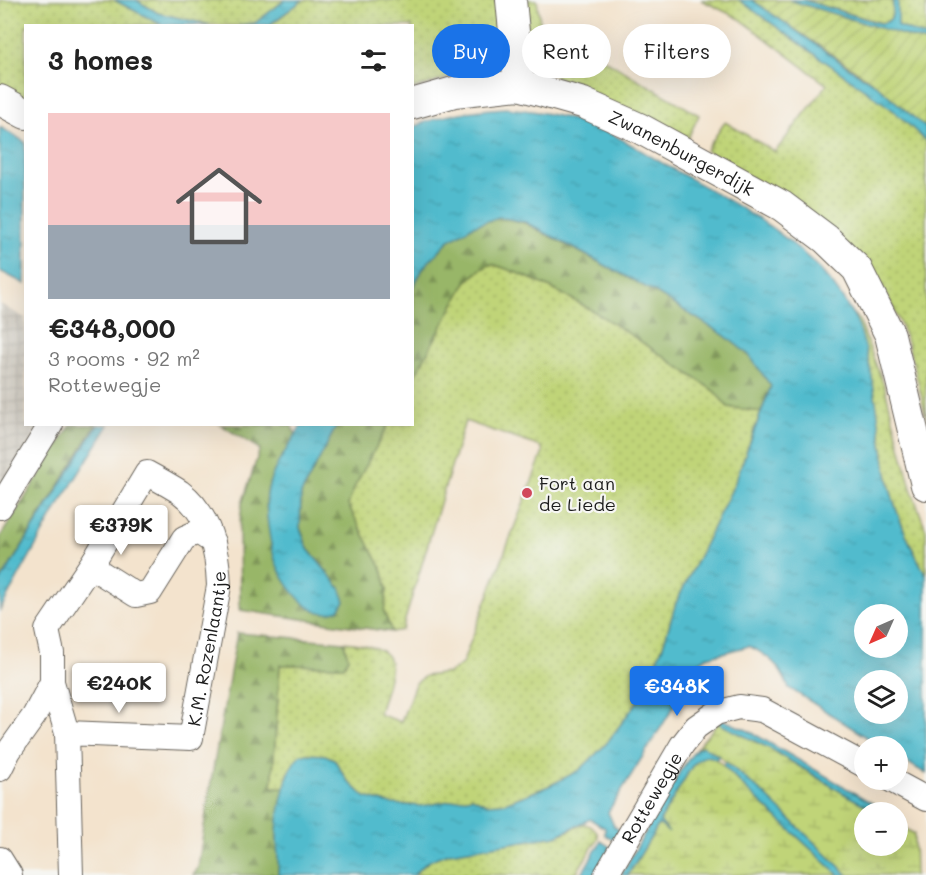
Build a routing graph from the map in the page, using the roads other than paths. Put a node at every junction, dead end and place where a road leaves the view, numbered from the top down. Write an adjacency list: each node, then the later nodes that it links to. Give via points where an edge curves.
1 (511, 0): 2 (street)
2 (519, 85): 4 (street, Zwanenburgerdijk, via 454,92); 7 (street, Zwanenburgerdijk, via 583,103 639,128 783,206 857,269 890,335)
3 (0, 100): 5 (street)
4 (414, 103)
5 (24, 113)
6 (50, 426): 8 (street)
7 (926, 485)
8 (0, 507)
9 (213, 542): 10 (street, via 198,532 184,538 150,592 136,595 98,571); 10 (street, K.M. Rozenlaantje, via 197,510 181,493 147,472); 12 (street, K.M. Rozenlaantje, via 219,586 191,738)
10 (95, 559): 11 (street, K.M. Rozenlaantje, via 47,630)
11 (52, 682): 12 (street, K.M. Rozenlaantje); 14 (street, K.M. Rozenlaantje)
12 (67, 733): 19 (street, K.M. Rozenlaantje)
13 (854, 760): 20 (street, Rottewegje, via 762,710 739,707 716,712 696,727 682,745)
14 (0, 770)
15 (908, 789): 16 (street)
16 (926, 798)
17 (0, 859): 18 (street)
18 (10, 875)
19 (71, 875)
20 (606, 875)

